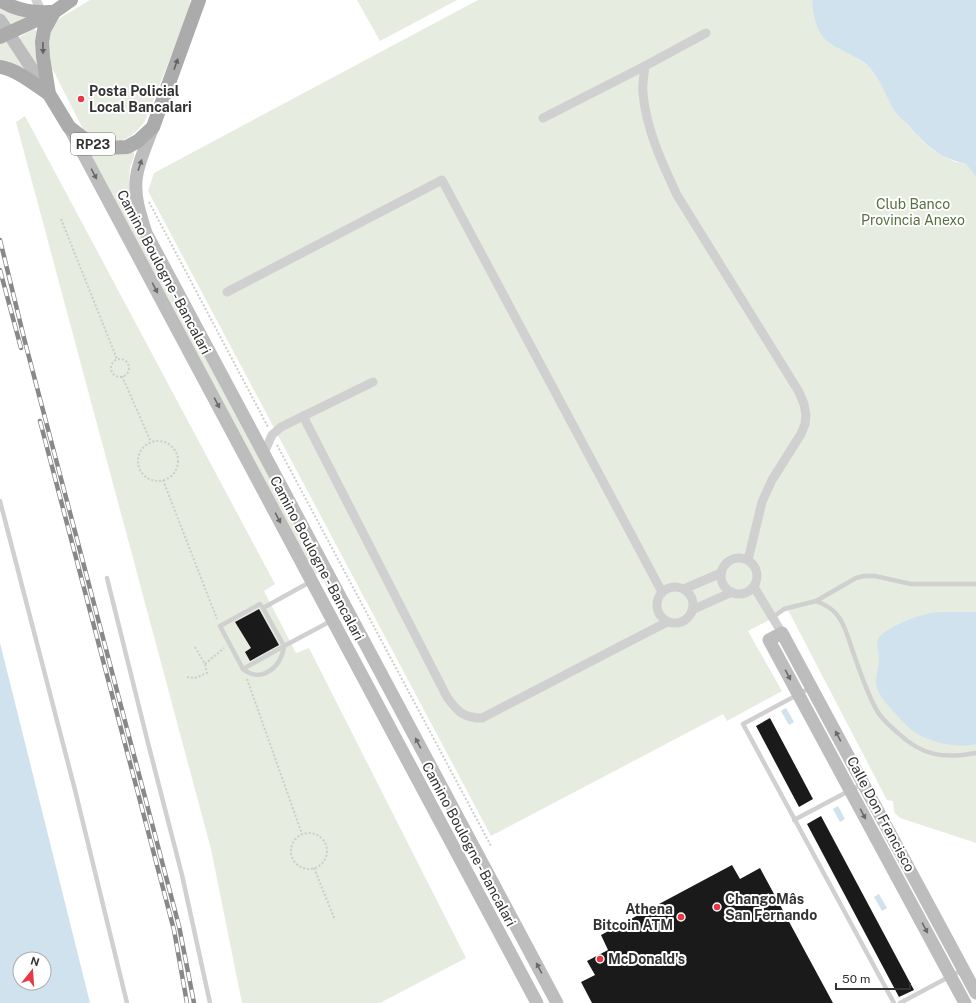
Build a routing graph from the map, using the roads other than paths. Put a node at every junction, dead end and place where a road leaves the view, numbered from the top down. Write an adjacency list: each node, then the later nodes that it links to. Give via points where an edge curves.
1 (0, 0): 4 (main road, via 13,8 26,11)
2 (71, 0): 4 (main road)
3 (197, 3): 13 (main road, RP23, one-way to 3)
4 (44, 8): 7 (main road); 10 (main road, one-way to 10, via 42,42)
5 (0, 20): 7 (main road)
6 (706, 33): 8 (street)
7 (5, 35): 10 (main road)
8 (645, 66): 11 (street); 19 (street, via 642,92 648,121 658,153 677,195 804,404 806,414 803,429 772,480 762,502)
9 (0, 67): 10 (main road, RP23, via 19,74)
10 (49, 94): 12 (main road, RP23)
11 (543, 118)
12 (69, 127): 13 (main road, RP23, via 86,140 107,148 127,147); 22 (main road, Camino Boulogne - Bancalari, one-way to 22)
13 (153, 127): 17 (main road, Camino Boulogne - Bancalari, one-way to 13, via 146,233 135,190 136,176)
14 (227, 292): 26 (street, via 442,180)
15 (373, 382): 16 (street)
16 (303, 416): 17 (street, via 281,427 272,435); 33 (street, via 447,697 454,708 462,714 482,718)
17 (264, 453): 49 (main road, Camino Boulogne - Bancalari, one-way to 17)
18 (0, 501): 46 (lane)
19 (748, 560): 20 (street, via 731,559); 24 (street, via 758,575)
20 (721, 573): 25 (street); 27 (street, via 723,585)
21 (107, 578): 47 (lane, via 182,875)
22 (312, 582): 29 (lane); 32 (main road, Camino Boulogne - Bancalari)
23 (976, 584): 28 (lane, via 911,584 864,576)
24 (754, 587): 27 (street, via 744,593); 31 (street)
25 (684, 589): 26 (street, via 672,587); 30 (street, via 692,598)
26 (662, 592): 33 (street, via 658,597 657,608)
27 (732, 592): 30 (street)
28 (816, 601): 31 (lane, via 784,609); 39 (lane, via 828,607 845,626 868,694 882,719 904,739 930,754 942,756)
29 (263, 608): 35 (lane); 36 (lane, via 260,604 220,626)
30 (692, 610): 33 (street, via 689,616 679,623)
31 (772, 618): 34 (street)
32 (332, 620): 35 (lane); 48 (main road, Camino Boulogne - Bancalari)
33 (667, 622)
34 (782, 633): 37 (main road, Calle Don Francisco); 38 (main road, Calle Don Francisco, one-way to 38, via 769,640)
35 (284, 646): 36 (lane); 36 (lane, via 281,658 268,672 254,675)
36 (243, 669)
37 (812, 688): 38 (lane); 40 (main road, Calle Don Francisco, one-way to 37)
38 (799, 694): 41 (main road, Calle Don Francisco); 42 (lane, via 743,724)
39 (976, 753)
40 (863, 783): 41 (lane); 43 (main road, Calle Don Francisco)
41 (850, 790): 42 (lane); 44 (main road, Calle Don Francisco, one-way to 44)
42 (794, 820): 50 (lane)
43 (963, 969): 44 (lane); 45 (main road, Calle Don Francisco)
44 (951, 976): 51 (lane); 52 (main road, Calle Don Francisco)
45 (976, 993)
46 (127, 1003)
47 (210, 1003)
48 (537, 1003)
49 (557, 1003)
50 (894, 1003)
51 (900, 1003)
52 (965, 1003)

